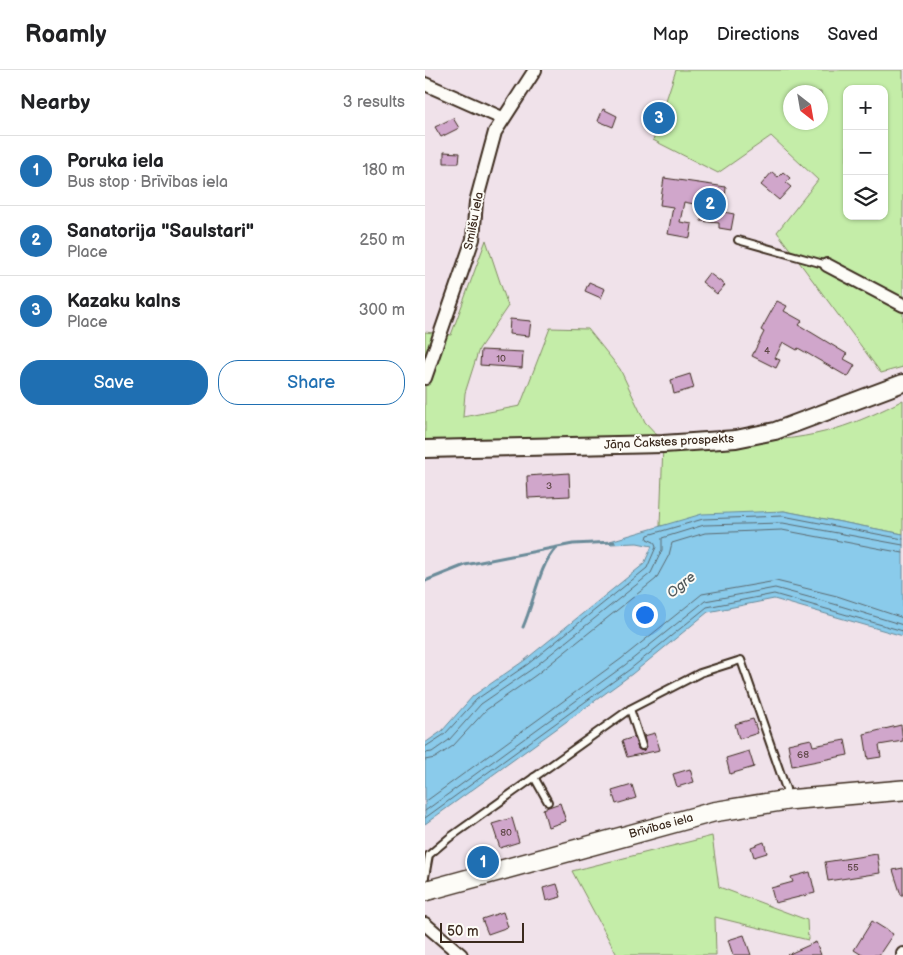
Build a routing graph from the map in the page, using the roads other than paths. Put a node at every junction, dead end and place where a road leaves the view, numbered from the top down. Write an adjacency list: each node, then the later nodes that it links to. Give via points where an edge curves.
1 (535, 70): 3 (street, Smilšu iela)
2 (425, 84): 3 (street)
3 (502, 118): 7 (street, Smilšu iela, via 476,202 473,239)
4 (738, 240): 5 (lane)
5 (827, 265): 6 (street)
6 (903, 305)
7 (425, 378)
8 (903, 383): 9 (street, Jāņa Čakstes prospekts, via 775,431 736,439 663,444)
9 (425, 449)
10 (630, 709): 11 (lane); 12 (lane); 14 (lane, via 700,673 741,660 787,789)
11 (642, 746)
12 (534, 777): 15 (lane); 16 (lane, via 429,856)
13 (903, 790): 14 (main road, Brīvības iela)
14 (787, 800): 16 (main road, Brīvības iela, via 713,812)
15 (548, 802)
16 (426, 885)
17 (425, 924): 18 (street)
18 (461, 955)

